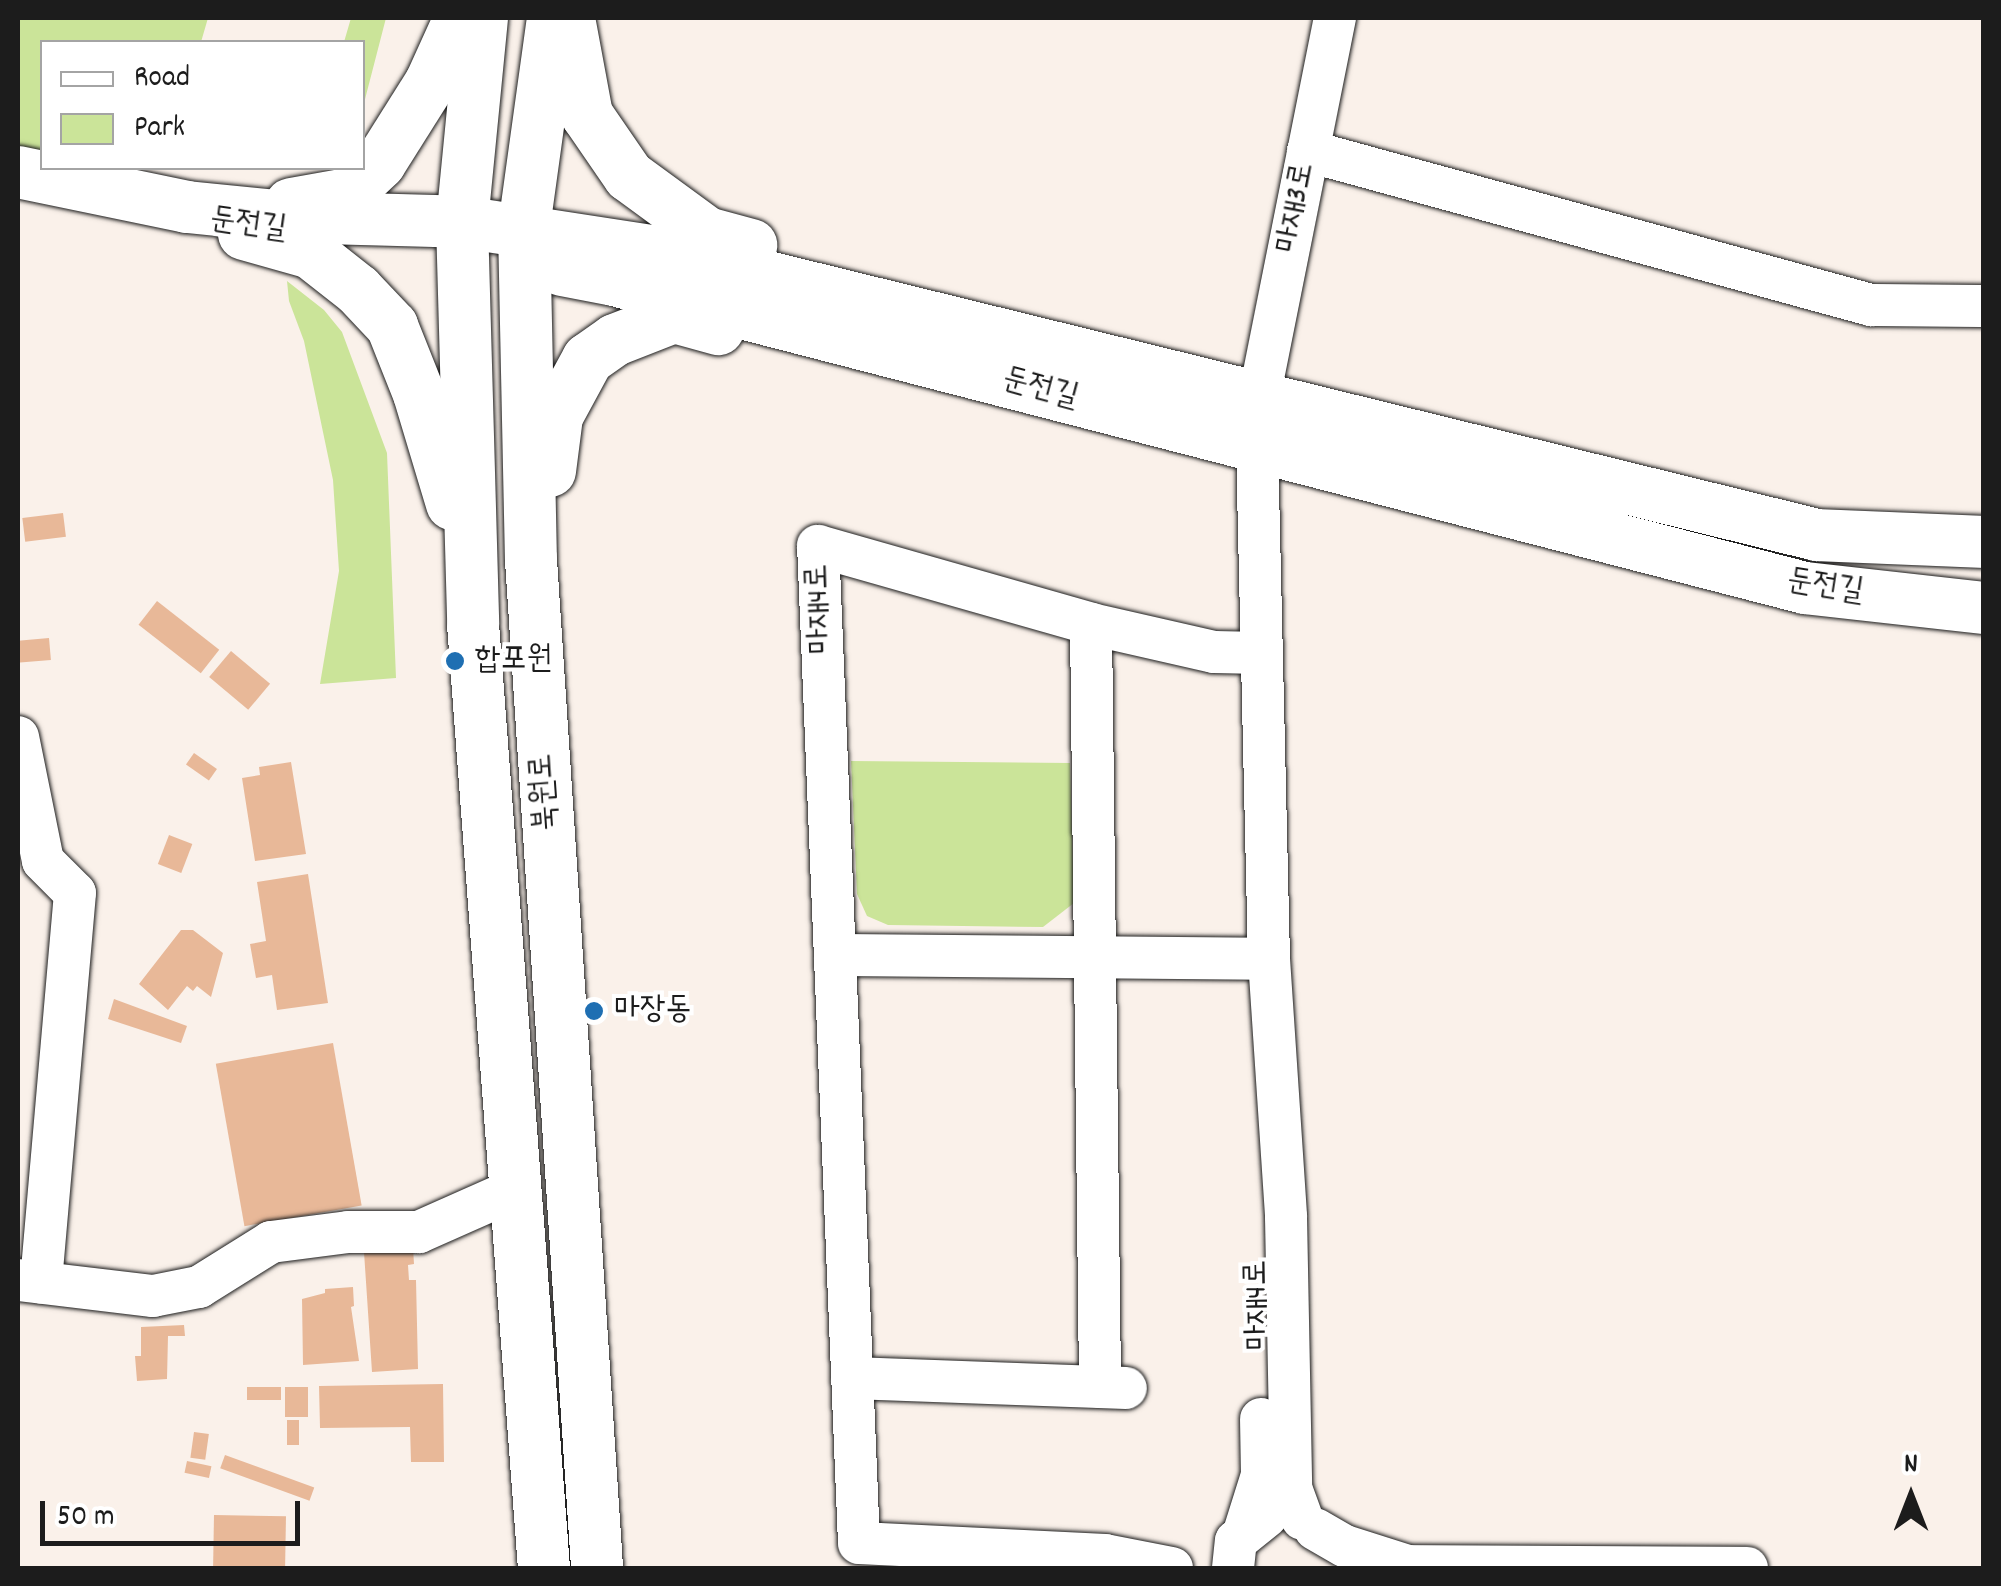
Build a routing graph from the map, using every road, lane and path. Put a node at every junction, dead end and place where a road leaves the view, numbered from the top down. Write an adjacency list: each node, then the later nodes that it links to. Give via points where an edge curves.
1 (460, 18): 8 (street, via 431,82 380,164 347,194 276,207)
2 (482, 18): 9 (street, 북원로)
3 (553, 18): 10 (street, 북원로)
4 (569, 18): 12 (street, via 588,115 628,176 707,234 833,266)
5 (1334, 18): 6 (street, 마재3로)
6 (1308, 151): 11 (street, via 1871,305); 13 (street, 마재3로)
7 (18, 172): 8 (street, 둔전길)
8 (186, 212): 9 (street, 둔전길, via 288,217); 16 (street, via 311,253 392,326)
9 (462, 240): 10 (street, 둔전길); 16 (street, 북원로)
10 (524, 246): 12 (street, 둔전길, via 614,280); 15 (street, 북원로)
11 (1984, 306)
12 (892, 329): 13 (street, 둔전길); 15 (street, via 785,347 674,317 615,340 588,359 556,416)
13 (1258, 422): 14 (street, 둔전길, via 1817,535); 17 (street, 둔전길, via 1805,588); 19 (street, 마재4로)
14 (1984, 542)
15 (531, 560): 31 (street, 북원로)
16 (471, 561): 24 (street, 북원로)
17 (1984, 608)
18 (1091, 624): 19 (street, 마재4로, via 1214,652); 21 (street, 마재4로, via 818,546); 22 (street)
19 (1262, 653): 23 (street, 마재4로)
20 (18, 738): 25 (street, via 43,862 75,893)
21 (835, 955): 22 (street); 26 (street, 마재4로)
22 (1095, 958): 23 (street); 26 (street, via 1114,1387)
23 (1269, 959): 27 (street, 마재4로, via 1286,1217 1291,1488); 28 (street, 마재4로, via 1257,1186 1262,1474)
24 (516, 1190): 25 (street, via 419,1232 271,1242 199,1286 153,1296); 30 (street, 북원로)
25 (29, 1281)
26 (852, 1378): 29 (street, 마재4로, via 859,1543)
27 (1315, 1539): 28 (street, via 1272,1514); 33 (street, via 1408,1566)
28 (1238, 1546): 29 (street, 마재4로)
29 (1105, 1556): 32 (street, 마재4로)
30 (544, 1568)
31 (597, 1568)
32 (1172, 1568)
33 (1747, 1568)

